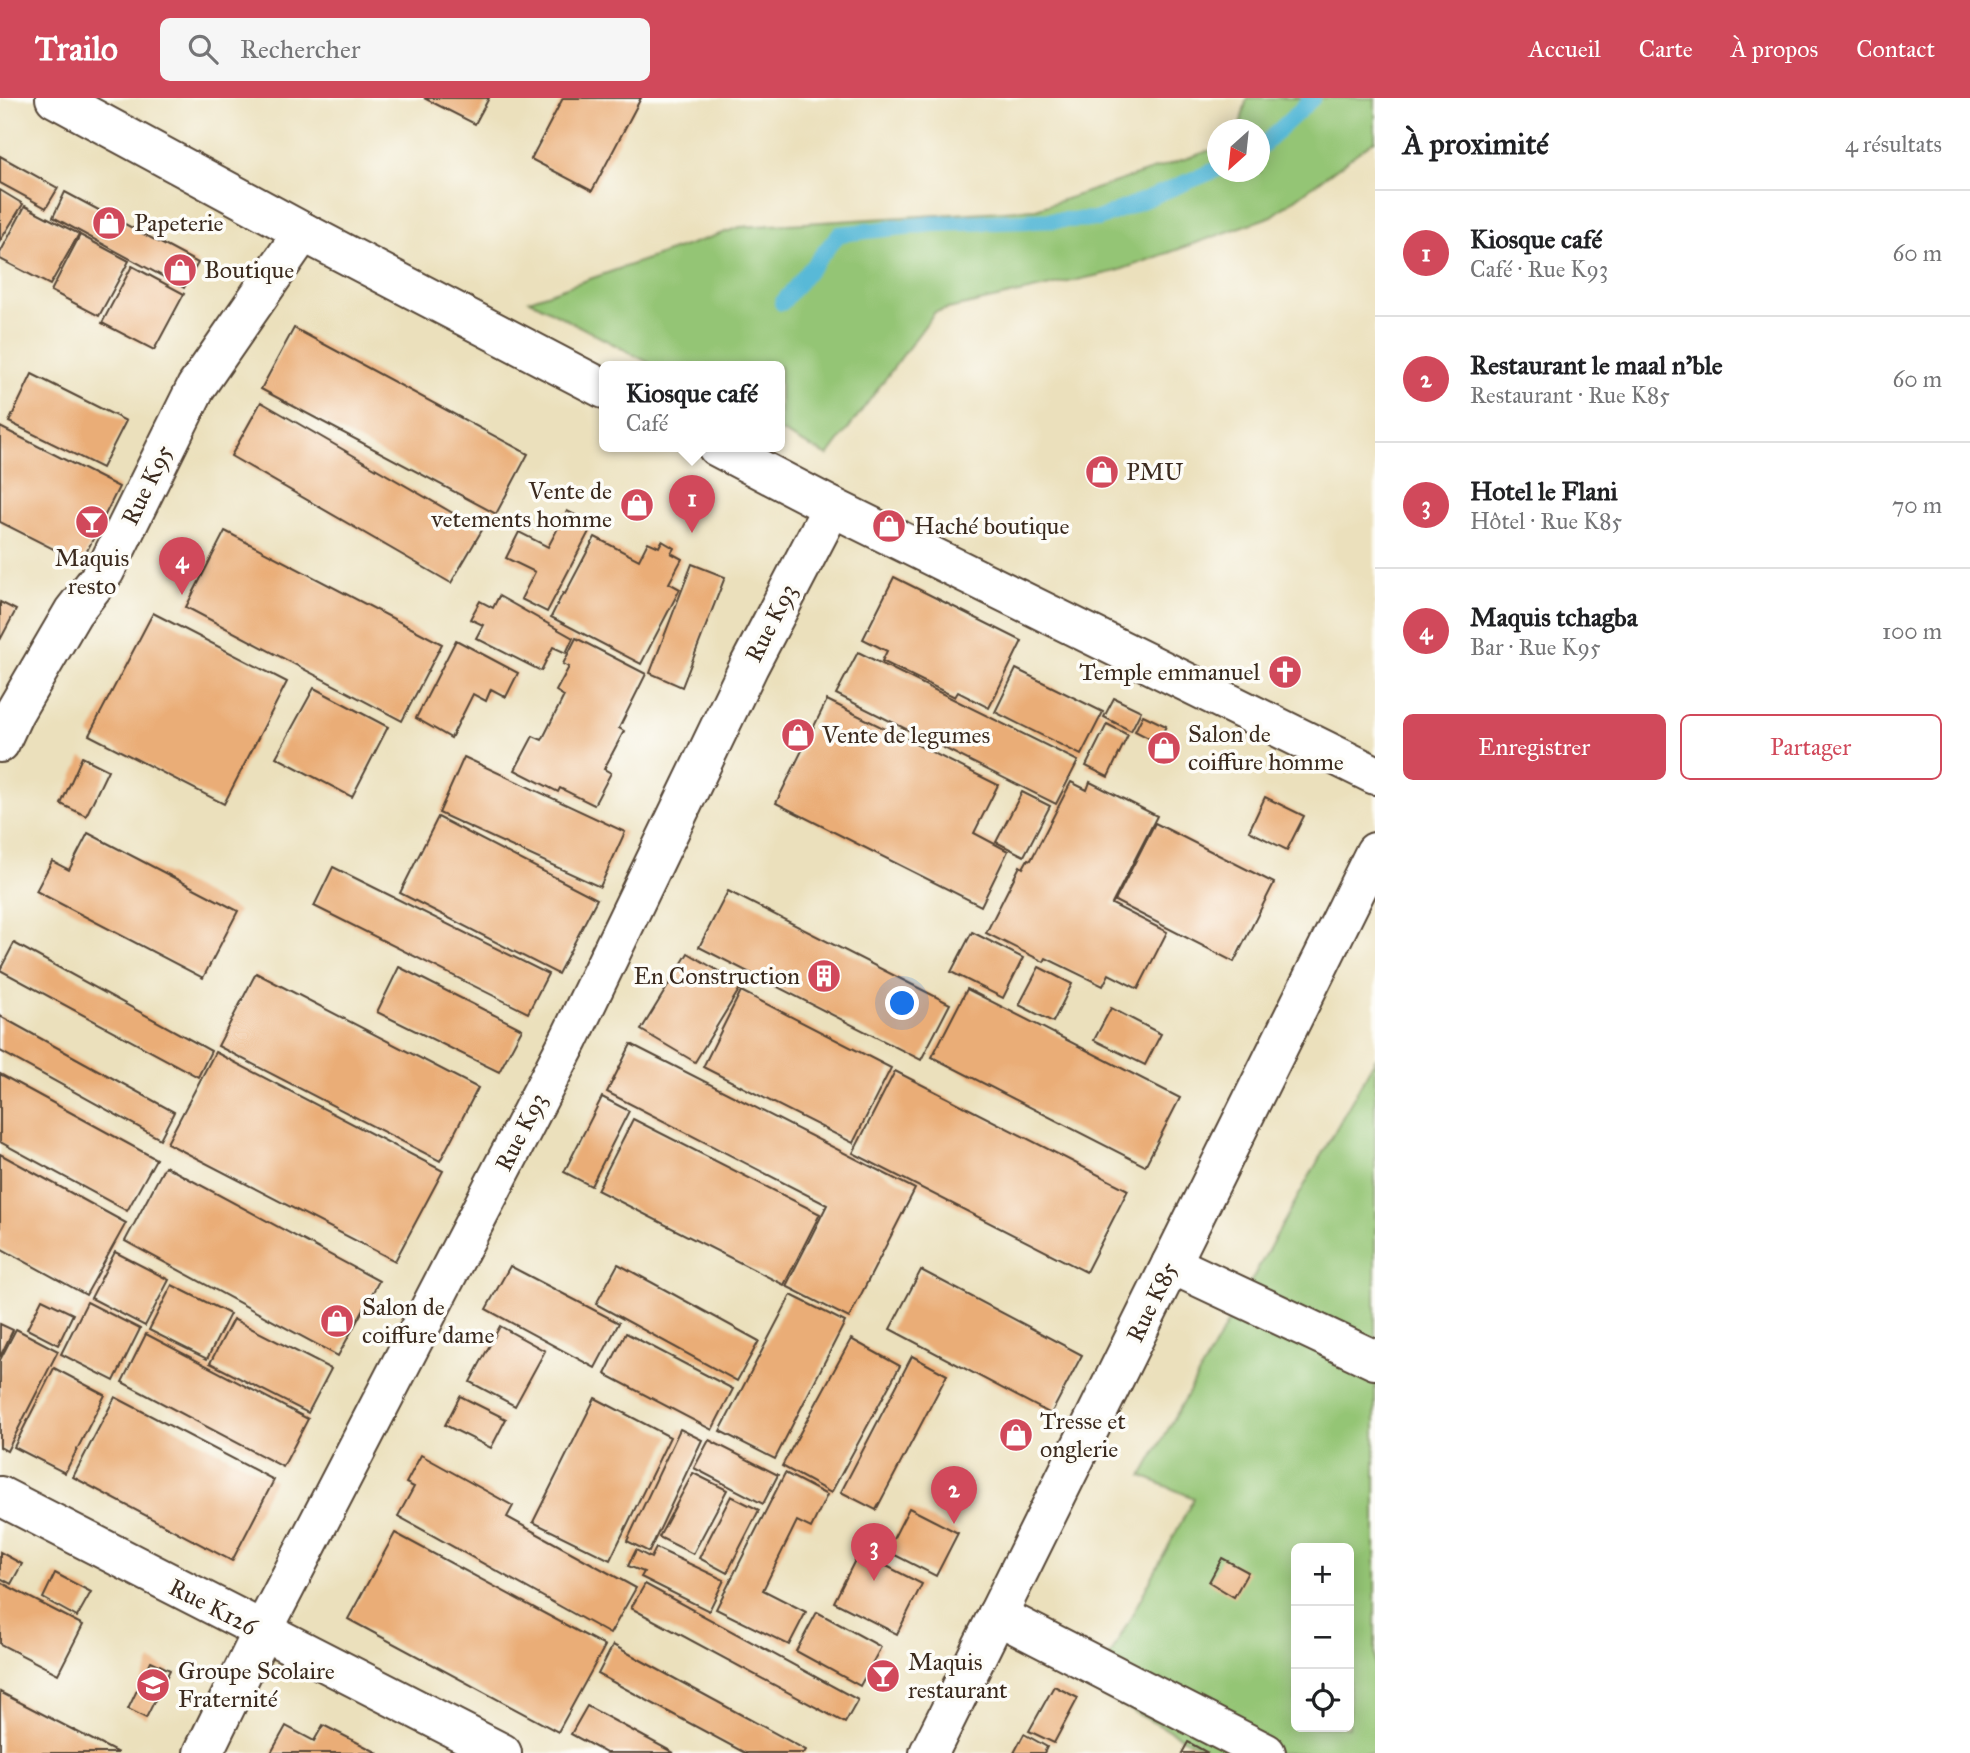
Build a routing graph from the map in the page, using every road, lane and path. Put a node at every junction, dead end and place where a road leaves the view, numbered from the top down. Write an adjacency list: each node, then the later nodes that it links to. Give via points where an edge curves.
1 (55, 98): 2 (street)
2 (303, 232): 3 (street); 6 (street, Rue K95, via 196,387 105,571 73,612)
3 (599, 386)
4 (728, 452): 5 (street)
5 (832, 507): 7 (street); 13 (street, Rue K93, via 749,666 569,1038)
6 (0, 743)
7 (1375, 775)
8 (1375, 852): 9 (street, Rue K85)
9 (1171, 1264): 10 (street); 12 (street, Rue K85)
10 (1375, 1360)
11 (0, 1496): 13 (street, Rue K126)
12 (997, 1615): 16 (street, Rue K85); 17 (street)
13 (262, 1632): 14 (street, Rue K93); 15 (street, Rue K126)
14 (202, 1753)
15 (502, 1753)
16 (929, 1753)
17 (1266, 1753)

